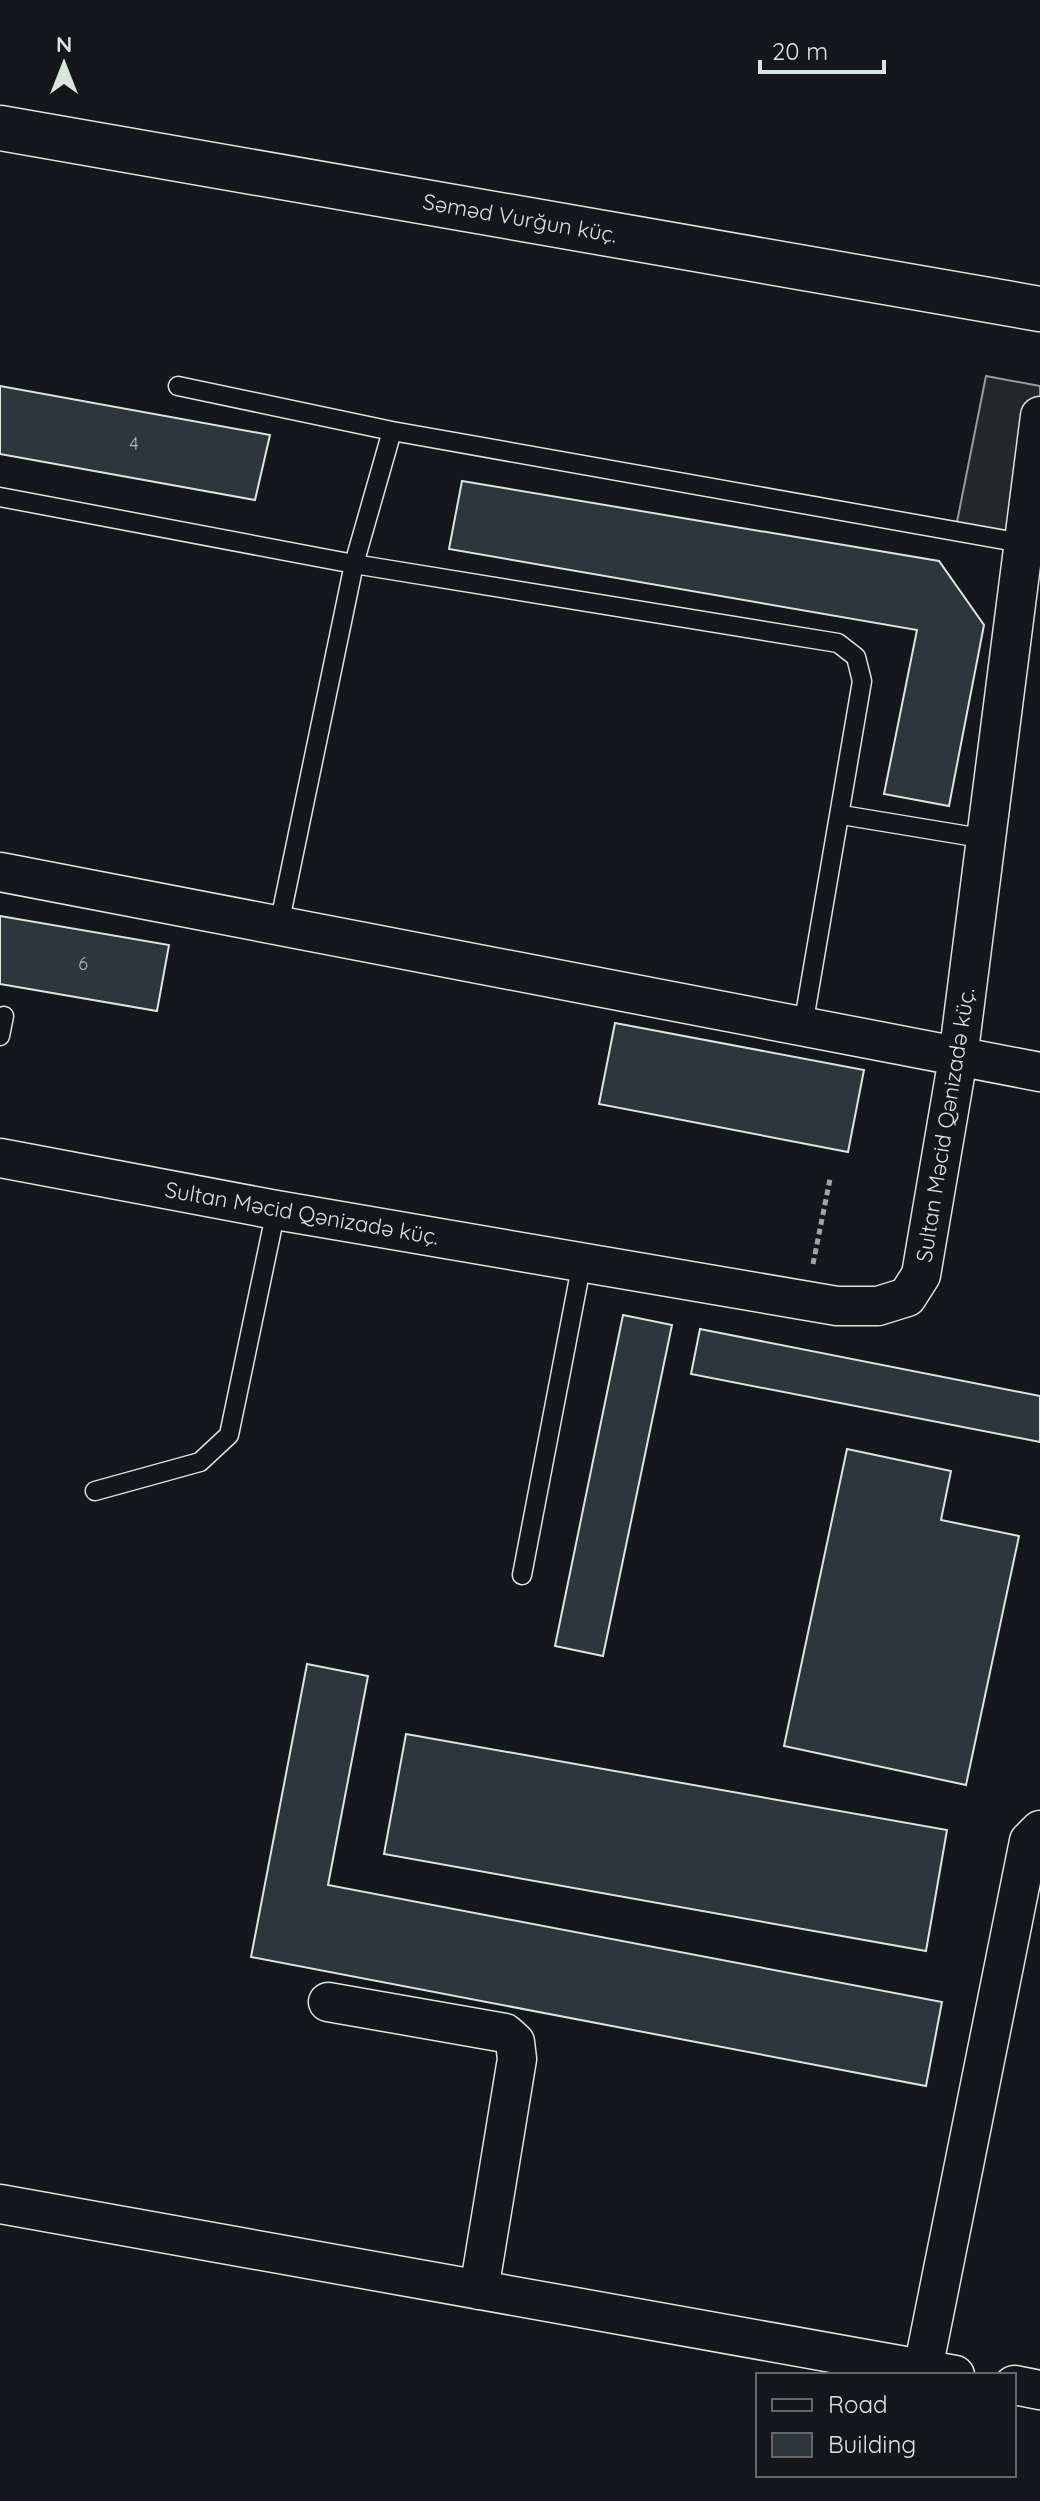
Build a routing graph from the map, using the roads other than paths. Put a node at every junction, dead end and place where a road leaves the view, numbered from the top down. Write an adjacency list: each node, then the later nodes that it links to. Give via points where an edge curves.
1 (0, 128): 2 (main road, Səməd Vurğun küç.)
2 (1040, 309)
3 (178, 386): 5 (lane)
4 (1040, 416): 7 (street, Sultan Məcid Qənizadə küç.)
5 (392, 431): 7 (lane); 8 (lane)
6 (0, 497): 8 (lane)
7 (1022, 543): 10 (street, Sultan Məcid Qənizadə küç.)
8 (354, 564): 9 (lane, via 838,643 856,657 862,681); 12 (lane)
9 (842, 815): 10 (lane); 14 (lane)
10 (987, 839): 16 (street, Sultan Məcid Qənizadə küç.)
11 (0, 872): 12 (street)
12 (279, 925): 14 (street)
13 (4, 1016): 15 (lane)
14 (803, 1026): 16 (street)
15 (0, 1036)
16 (958, 1058): 17 (street); 20 (street, Sultan Məcid Qənizadə küç., via 921,1275 907,1297 878,1306 837,1306)
17 (1040, 1072)
18 (0, 1158): 19 (street, Sultan Məcid Qənizadə küç.)
19 (276, 1210): 20 (street, Sultan Məcid Qənizadə küç.); 21 (lane, via 229,1435 200,1462)
20 (582, 1262): 22 (lane)
21 (95, 1491)
22 (522, 1575)
23 (1040, 1830): 27 (street, via 1029,1841)
24 (328, 2002): 26 (street, via 505,2033 515,2042 517,2059)
25 (0, 2204): 26 (street)
26 (479, 2290): 27 (street)
27 (939, 2372)
28 (1016, 2385): 29 (street)
29 (1040, 2390)

